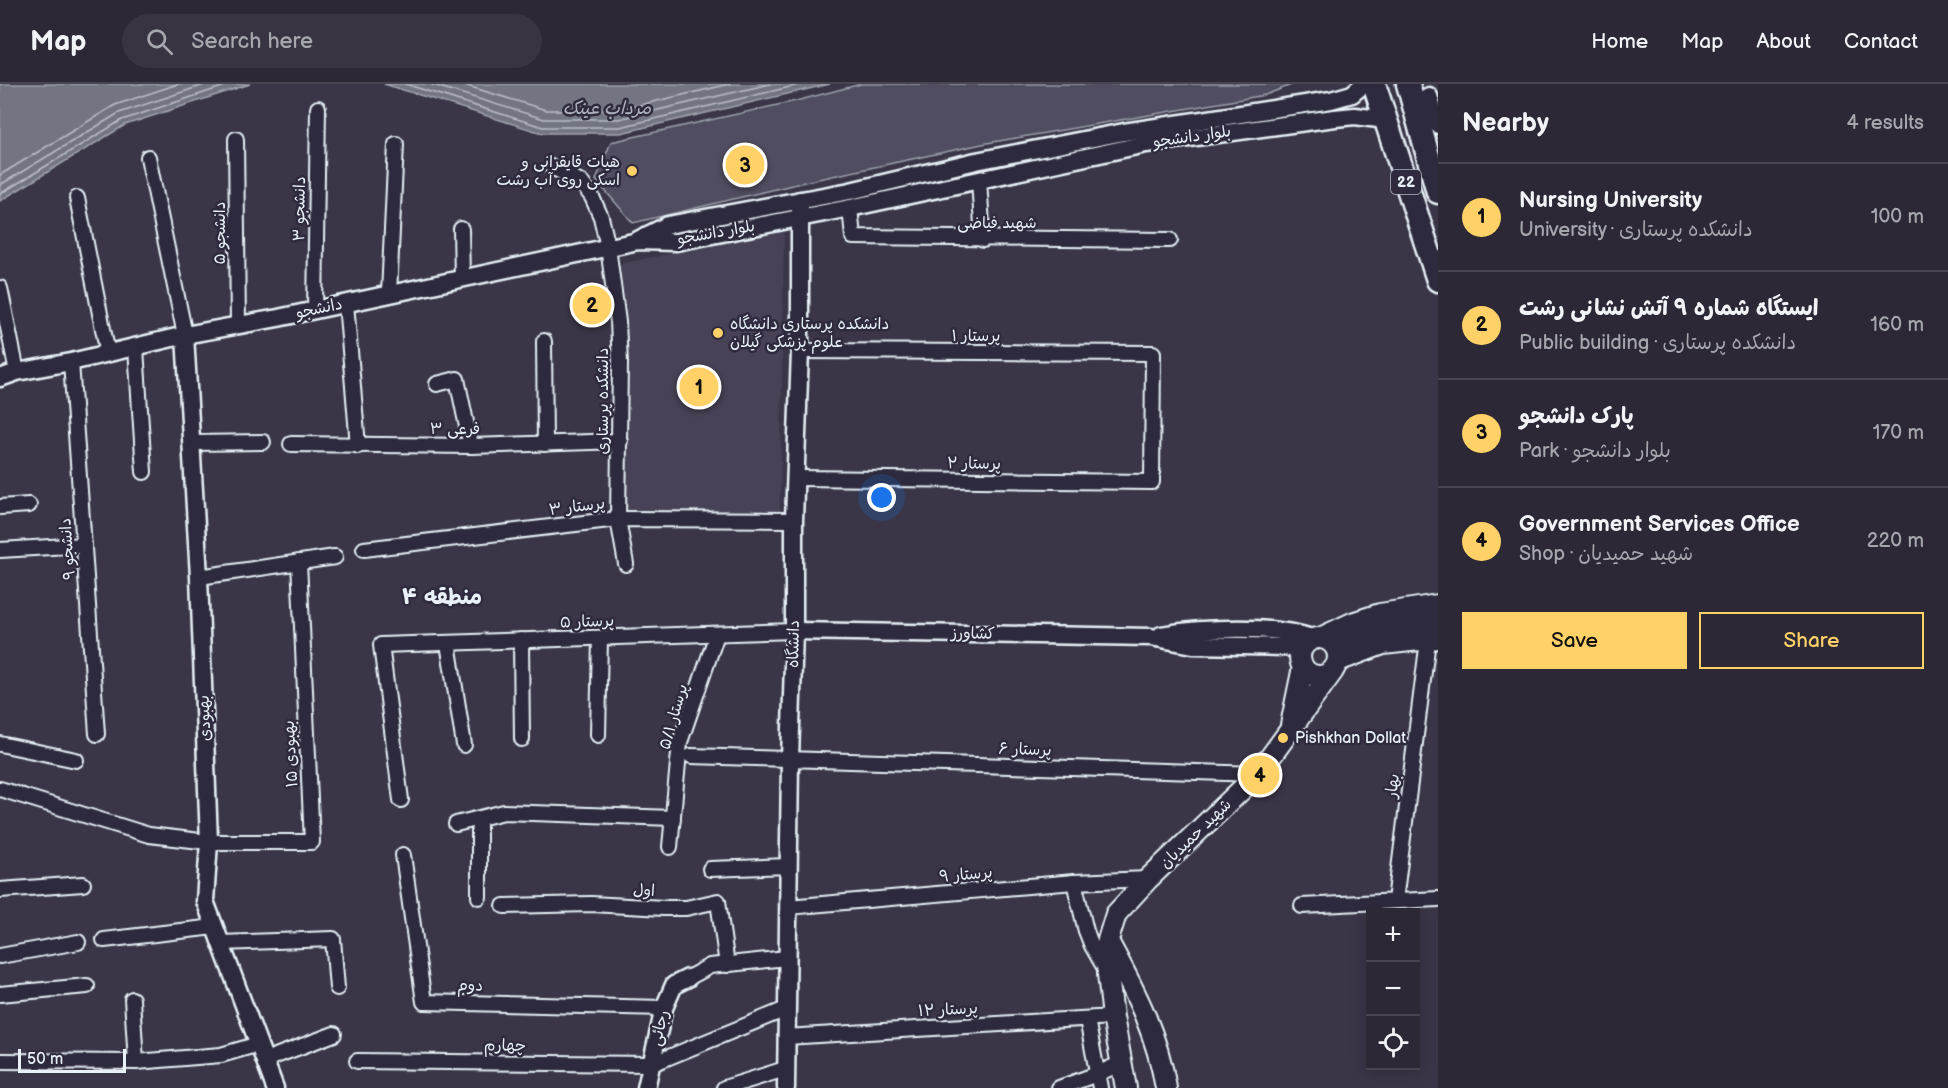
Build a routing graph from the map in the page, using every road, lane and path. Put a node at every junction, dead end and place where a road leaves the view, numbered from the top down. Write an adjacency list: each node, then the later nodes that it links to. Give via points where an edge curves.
1 (1364, 84): 3 (street, بلوار دانشجو, via 1352,94)
2 (1374, 84): 7 (highway, 22)
3 (1330, 100): 6 (street, via 1341,110); 9 (street, بلوار دانشجو)
4 (1427, 104): 16 (highway, 22)
5 (318, 108): 32 (street, دانشجو ۳)
6 (1335, 118): 7 (street, بلوار دانشجو); 9 (street, بلوار دانشجو)
7 (1386, 120): 11 (highway, 22)
8 (236, 139): 33 (street, دانشجو ۵)
9 (1126, 140): 13 (street, بلوار دانشجو); 15 (street, بلوار دانشجو)
10 (396, 144): 30 (street)
11 (1397, 153): 22 (highway, via 1421,182); 28 (highway, 22)
12 (148, 157): 34 (street)
13 (976, 161): 15 (street); 18 (street, بلوار دانشجو)
14 (552, 167): 26 (street, دانشکده پرستاری, via 581,182 592,197)
15 (980, 180): 19 (street, بلوار دانشجو); 23 (street)
16 (1438, 192)
17 (76, 198): 38 (street)
18 (800, 200): 20 (street, دانشگاه); 25 (street, بلوار دانشجو, via 668,225)
19 (850, 208): 20 (street, بلوار دانشجو); 23 (street, شهید فیاضی, via 853,237)
20 (800, 218): 25 (street, بلوار دانشجو, via 676,242); 37 (street, دانشگاه)
21 (461, 229): 27 (street)
22 (1438, 236)
23 (982, 240): 24 (street, شهید فیاضی)
24 (1170, 240)
25 (638, 241): 26 (street, دانشجو)
26 (608, 247): 27 (street, دانشجو); 43 (street, دانشکده پرستاری, via 618,322)
27 (462, 278): 30 (street, دانشجو)
28 (1438, 279)
29 (0, 288): 40 (street)
30 (389, 294): 31 (street, دانشجو)
31 (346, 303): 32 (street, دانشجو); 48 (street)
32 (315, 310): 33 (street, دانشجو)
33 (238, 326): 34 (street, دانشجو)
34 (185, 335): 36 (street, دانشجو); 45 (street, بهبودی)
35 (544, 341): 47 (street)
36 (136, 348): 38 (street, دانشجو); 50 (street)
37 (800, 351): 51 (street, دانشگاه); 52 (street, پرستار ۱, via 1153,353)
38 (108, 354): 39 (street, دانشجو)
39 (71, 362): 40 (street, دانشجو); 57 (street, دانشجو ۹)
40 (17, 372): 41 (street, دانشجو)
41 (0, 378)
42 (437, 384): 49 (street, via 456,379)
43 (620, 441): 47 (street, فرعی ۳); 55 (street, دانشکده پرستاری)
44 (263, 442): 45 (street)
45 (192, 443): 63 (street, بهبودی)
46 (291, 444): 48 (street, فرعی ۳)
47 (545, 444): 49 (street, فرعی ۳)
48 (358, 446): 49 (street, فرعی ۳)
49 (471, 446)
50 (144, 472)
51 (796, 478): 52 (street, پرستار ۲); 56 (street, دانشگاه)
52 (1152, 482)
53 (29, 505): 54 (street)
54 (0, 507)
55 (618, 519): 56 (street, پرستار ۳); 58 (street, پرستار ۳); 62 (street, دانشکده پرستاری)
56 (794, 520): 66 (street, دانشگاه)
57 (84, 545): 59 (street); 74 (street, دانشجو ۹)
58 (364, 549)
59 (0, 550)
60 (335, 557): 61 (street)
61 (299, 562): 63 (street); 88 (street, بهبودی ۱۵, via 312,842)
62 (626, 564)
63 (200, 577): 88 (street, بهبودی)
64 (1438, 605): 72 (main road, شهید حمیدیان, via 1380,614 1352,623)
65 (1438, 622): 72 (main road, via 1379,628)
66 (794, 631): 67 (street, پرستار ۵); 72 (street, کشاورز, via 1151,637 1194,629 1281,631 1301,634); 81 (street, دانشگاه)
67 (717, 634): 68 (street, پرستار ۵); 85 (street, پرستار ۵/۱, via 681,742)
68 (600, 638): 70 (street, پرستار ۵); 75 (street)
69 (1433, 639): 72 (main road); 99 (street, بهار)
70 (522, 640): 71 (street, پرستار ۵); 76 (street)
71 (448, 643): 78 (street); 84 (street, پرستار ۵, via 381,645)
72 (1321, 653): 73 (main road, شهید حمیدیان); 73 (main road, شهید حمیدیان)
73 (1290, 730): 82 (main road, شهید حمیدیان)
74 (97, 734)
75 (598, 735)
76 (522, 738)
77 (0, 744): 80 (street)
78 (464, 745)
79 (692, 756): 81 (street, پرستار ۶)
80 (76, 760)
81 (790, 760): 82 (street, پرستار ۶); 91 (street, دانشگاه)
82 (1258, 774): 93 (main road, شهید حمیدیان)
83 (0, 789): 88 (street, via 149,835)
84 (401, 800)
85 (673, 818): 86 (street, via 504,812); 89 (street, پرستار ۵/۱)
86 (479, 819): 87 (street); 97 (street)
87 (456, 825)
88 (209, 842): 103 (street, بهبودی, via 205,901)
89 (670, 847)
90 (403, 855): 116 (street, دوم, via 424,1002)
91 (789, 866): 92 (street); 102 (street, دانشگاه)
92 (710, 869)
93 (1148, 879): 94 (street, پرستار ۹); 105 (main road, شهید حمیدیان, via 1116,914)
94 (1074, 882): 102 (street, پرستار ۹); 110 (street, via 1086,931)
95 (83, 884): 96 (street)
96 (0, 890)
97 (479, 897)
98 (1438, 899): 99 (street)
99 (1395, 901): 101 (street)
100 (504, 906): 109 (street, اول, via 686,908 718,901)
101 (1302, 906)
102 (788, 907): 108 (street, دانشگاه)
103 (217, 935): 104 (street); 113 (street, via 333,939); 122 (street, بهبودی)
104 (104, 940)
105 (1108, 940): 110 (main road, شهید حمیدیان); 136 (main road, via 1142,1006)
106 (78, 942): 107 (street)
107 (0, 956)
108 (787, 958): 109 (street); 117 (street, دانشگاه)
109 (727, 964): 111 (street, via 710,966)
110 (1108, 975): 118 (main road, شهید حمیدیان)
111 (688, 978): 116 (street, رجائی, via 674,985)
112 (87, 986): 114 (street)
113 (337, 987)
114 (0, 994)
115 (132, 999): 125 (street)
116 (664, 1008): 127 (street, رجائی)
117 (786, 1010): 121 (street, دانشگاه); 127 (street)
118 (1113, 1017): 119 (street, پرستار ۱۲); 126 (main road, شهید حمیدیان)
119 (1088, 1018): 121 (street, پرستار ۱۲); 129 (street)
120 (334, 1034): 122 (street)
121 (786, 1037): 128 (street, دانشگاه)
122 (262, 1052): 125 (street); 130 (street, بهبودی)
123 (0, 1061): 125 (street)
124 (357, 1061): 127 (street, چهارم)
125 (136, 1062)
126 (1122, 1063): 129 (street); 135 (main road, شهید حمیدیان)
127 (652, 1064): 131 (street, رجائی)
128 (785, 1069): 132 (street); 133 (street, دانشگاه)
129 (1098, 1081): 134 (street)
130 (275, 1088)
131 (646, 1088)
132 (724, 1088)
133 (786, 1088)
134 (1059, 1088)
135 (1126, 1088)
136 (1166, 1088)

